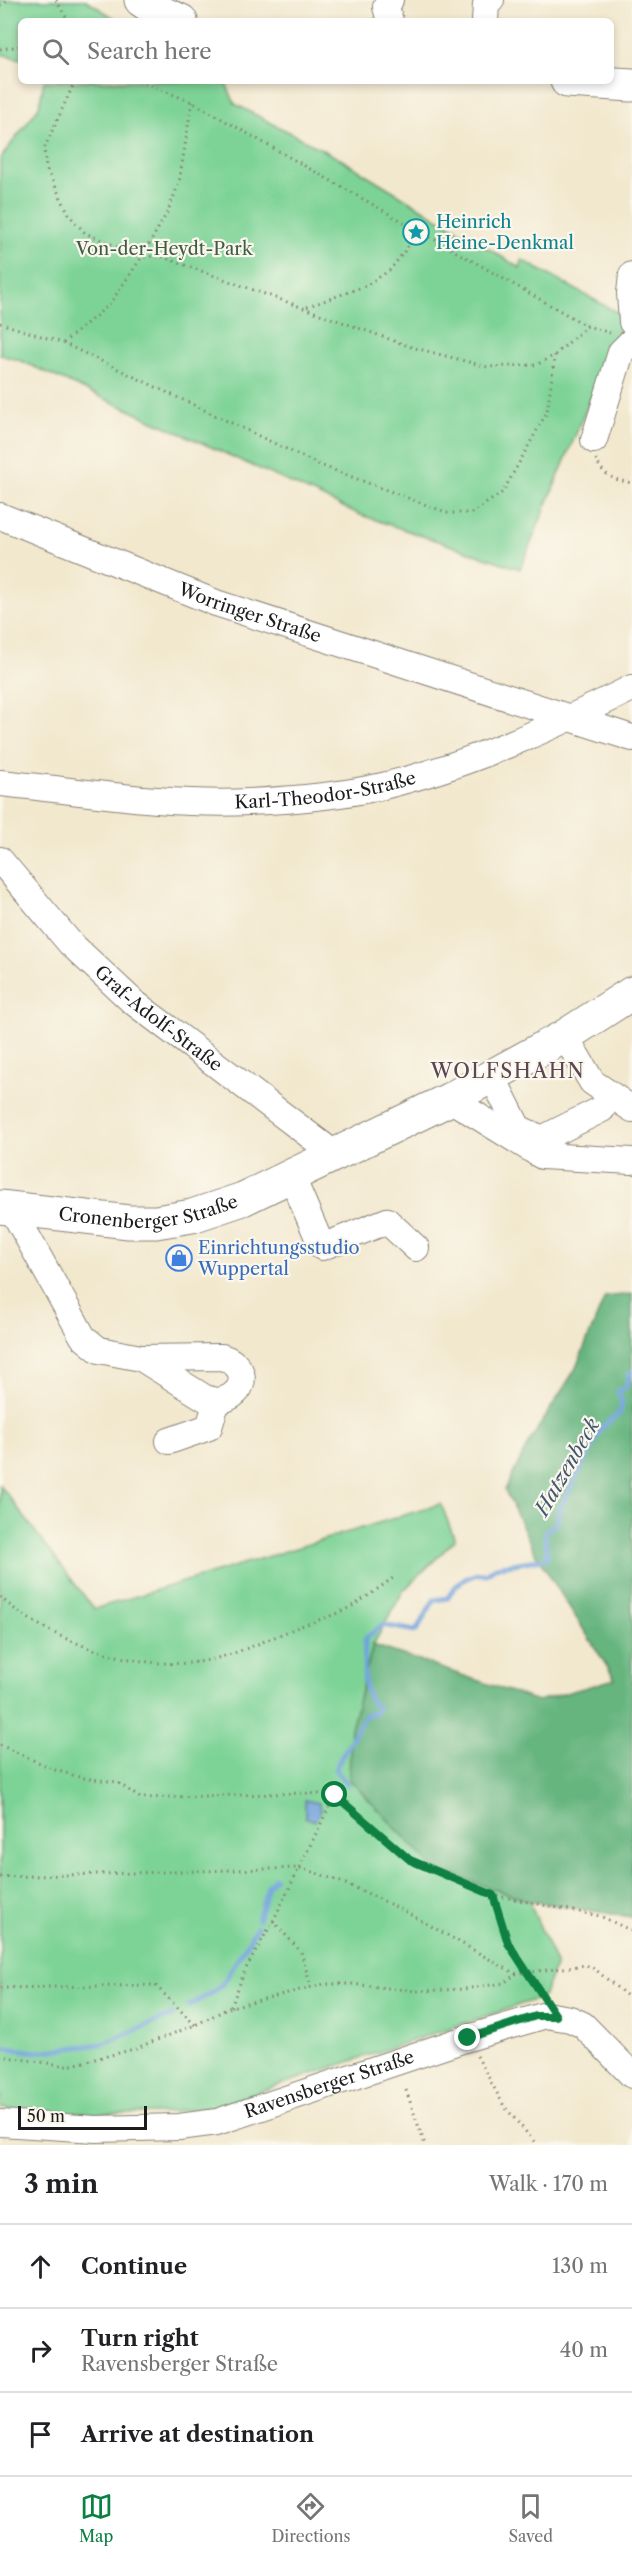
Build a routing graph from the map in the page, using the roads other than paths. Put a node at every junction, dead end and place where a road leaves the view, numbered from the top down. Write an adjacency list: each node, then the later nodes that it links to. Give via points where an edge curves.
1 (141, 0): 4 (main road)
2 (390, 0): 5 (street, via 386,7)
3 (491, 0): 6 (street, via 486,4)
4 (174, 18)
5 (389, 18)
6 (485, 18)
7 (614, 84): 8 (main road)
8 (632, 85)
9 (632, 275): 10 (street)
10 (632, 322)
11 (632, 342): 12 (street, via 621,352)
12 (594, 440)
13 (0, 516): 15 (street, Worringer Straße, via 216,603)
14 (632, 688): 16 (street, Karl-Theodor-Straße)
15 (507, 696): 16 (street, Worringer Straße); 18 (street)
16 (572, 719): 17 (street, Worringer Straße); 18 (street, Karl-Theodor-Straße)
17 (632, 738)
18 (513, 741): 19 (street, Karl-Theodor-Straße, via 451,766 382,786 315,797 246,802 176,800)
19 (0, 783)
20 (0, 860): 27 (street, Graf-Adolf-Straße, via 70,943 132,1001)
21 (632, 993): 22 (main road, Cronenberger Straße)
22 (565, 1036): 23 (main road, Cronenberger Straße); 25 (street, via 592,1082)
23 (492, 1077): 24 (main road, Cronenberger Straße); 26 (street, via 518,1128 542,1139)
24 (450, 1100): 27 (main road, Cronenberger Straße); 28 (street, via 542,1156)
25 (632, 1108)
26 (602, 1109)
27 (338, 1156): 29 (main road, Cronenberger Straße)
28 (632, 1161)
29 (292, 1177): 30 (main road, Cronenberger Straße, via 192,1216 156,1222); 31 (street, via 322,1247 387,1221)
30 (6, 1208): 32 (street, via 83,1337 99,1350)
31 (416, 1248)
32 (141, 1358): 33 (street, via 205,1398); 33 (street, via 232,1360 243,1378 240,1387 234,1395)
33 (217, 1401): 34 (street, via 209,1427)
34 (170, 1441)
35 (632, 2075): 36 (street, Ravensberger Straße, via 583,2025 556,2016 536,2016 217,2121 179,2127 96,2129)
36 (0, 2123)

